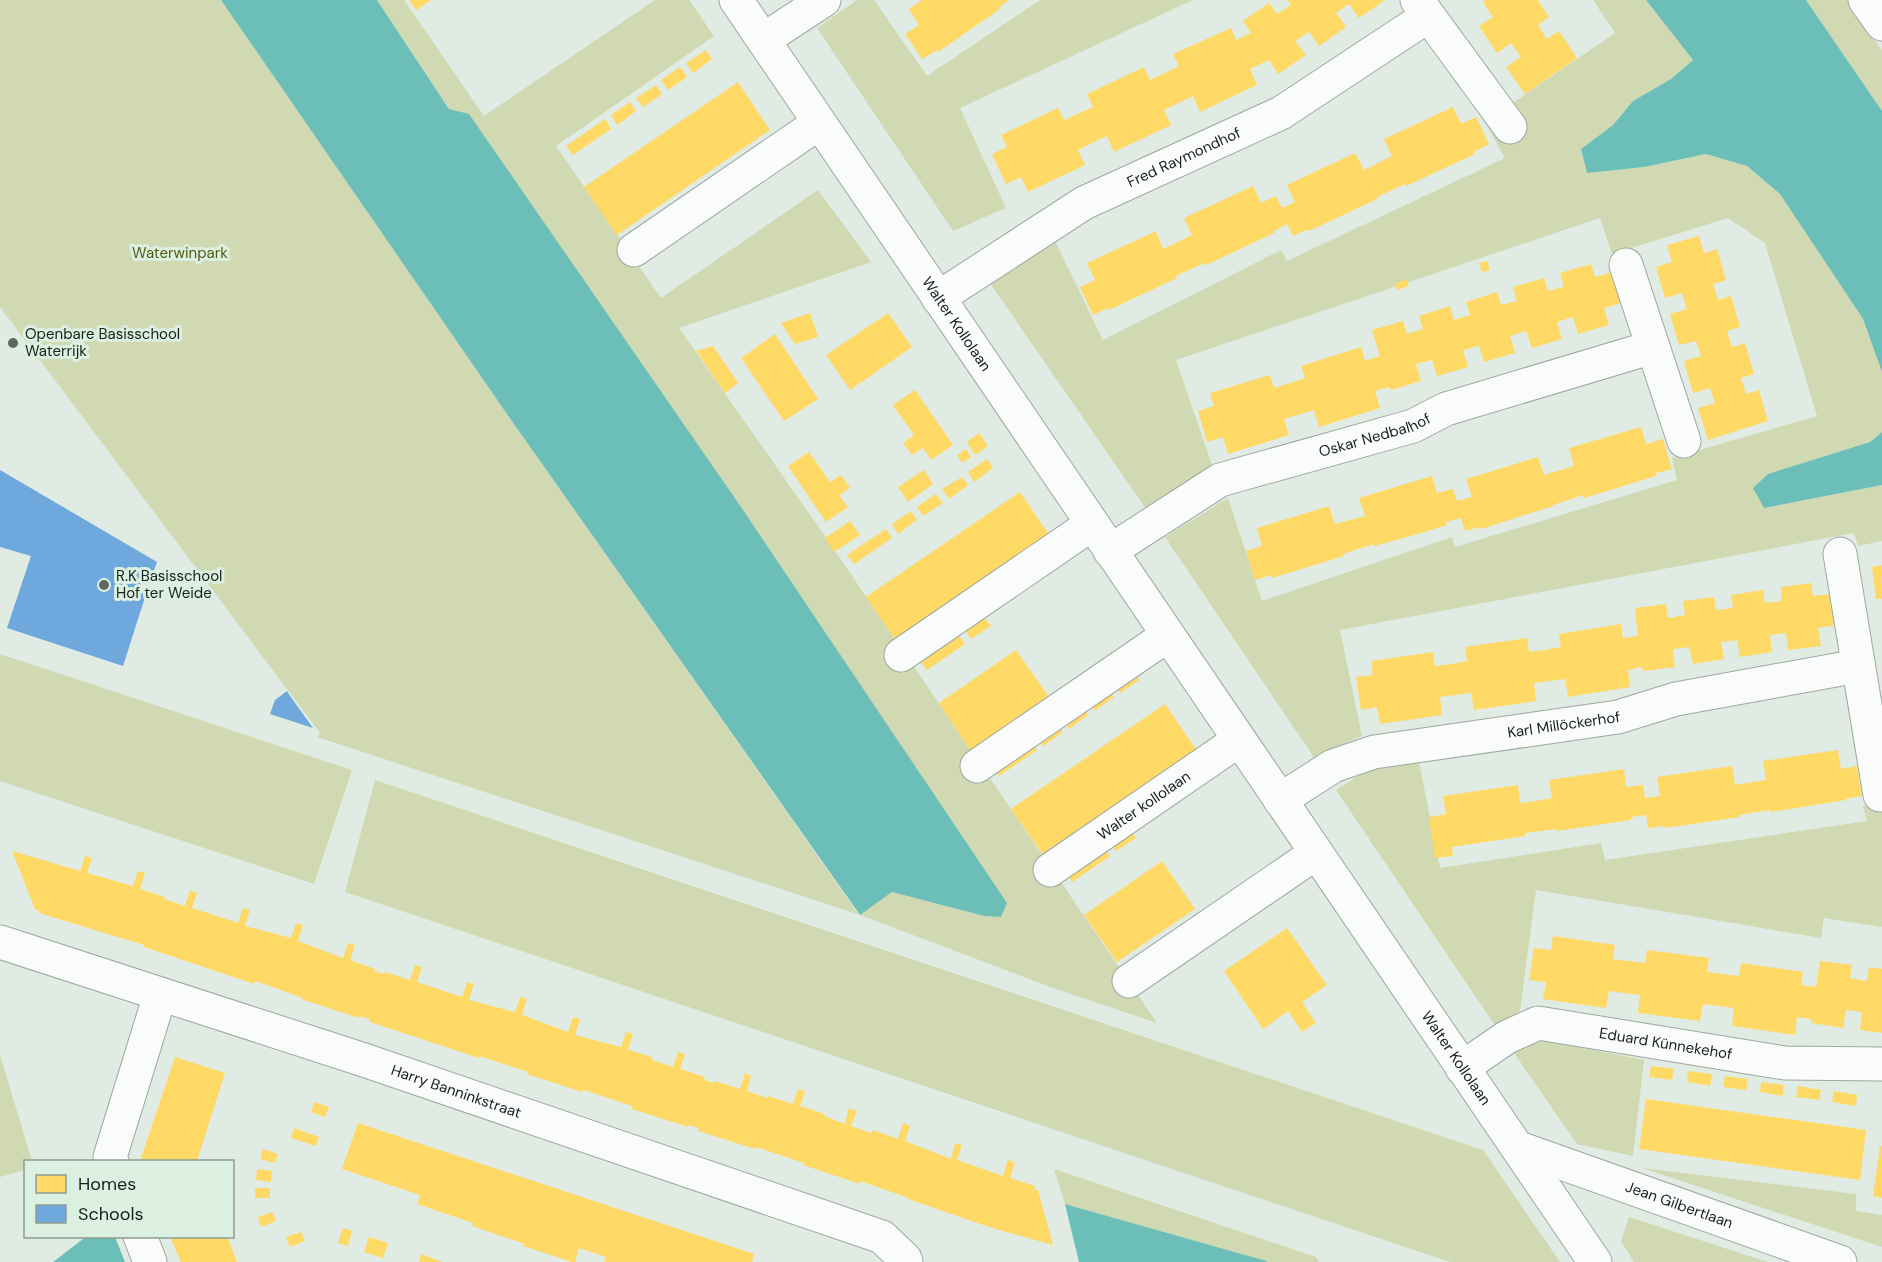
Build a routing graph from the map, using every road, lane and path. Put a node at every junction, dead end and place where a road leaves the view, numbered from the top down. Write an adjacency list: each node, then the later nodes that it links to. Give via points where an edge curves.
1 (735, 0): 6 (street, Walter Kollolaan)
2 (824, 0): 6 (street)
3 (1865, 0): 5 (street)
4 (1422, 8): 8 (street, Fred Raymondhof); 11 (street, Fred Raymondhof, via 1281,113 1084,203)
5 (1882, 24)
6 (763, 40): 7 (street, Walter Kollolaan)
7 (819, 123): 9 (street); 11 (street, Walter Kollolaan)
8 (1510, 127)
9 (634, 250)
10 (1626, 265): 12 (street)
11 (938, 298): 14 (street, Walter Kollolaan)
12 (1653, 347): 13 (street); 14 (street, Oskar Nedbalhof, via 1446,409 1413,426 1220,480)
13 (1684, 441)
14 (1101, 537): 16 (street, Walter Kollolaan); 17 (street)
15 (1840, 555): 18 (street)
16 (1168, 635): 19 (street, Walter Kollolaan); 20 (street)
17 (901, 655)
18 (1858, 666): 21 (street); 22 (street, Karl Millöckerhof, via 1676,699 1617,717 1374,752 1333,766)
19 (1239, 740): 22 (street, Walter Kollolaan); 24 (street, Walter kollolaan)
20 (977, 766)
21 (1880, 795)
22 (1280, 800): 23 (street, Walter Kollolaan)
23 (1316, 853): 26 (street); 29 (street, Walter Kollolaan)
24 (1050, 870)
25 (0, 942): 27 (street, Harry Banninkstraat)
26 (1129, 981)
27 (159, 994): 31 (street); 33 (street, Harry Banninkstraat, via 882,1237)
28 (1882, 1064): 29 (street, Eduard Künnekehof, via 1785,1063 1538,1023 1507,1037)
29 (1462, 1068): 30 (street, Walter Kollolaan)
30 (1519, 1148): 35 (street, Walter Kollolaan); 36 (street, Jean Gilbertlaan)
31 (112, 1160)
32 (141, 1238): 34 (street)
33 (913, 1261)
34 (150, 1262)
35 (1595, 1262)
36 (1840, 1262)

